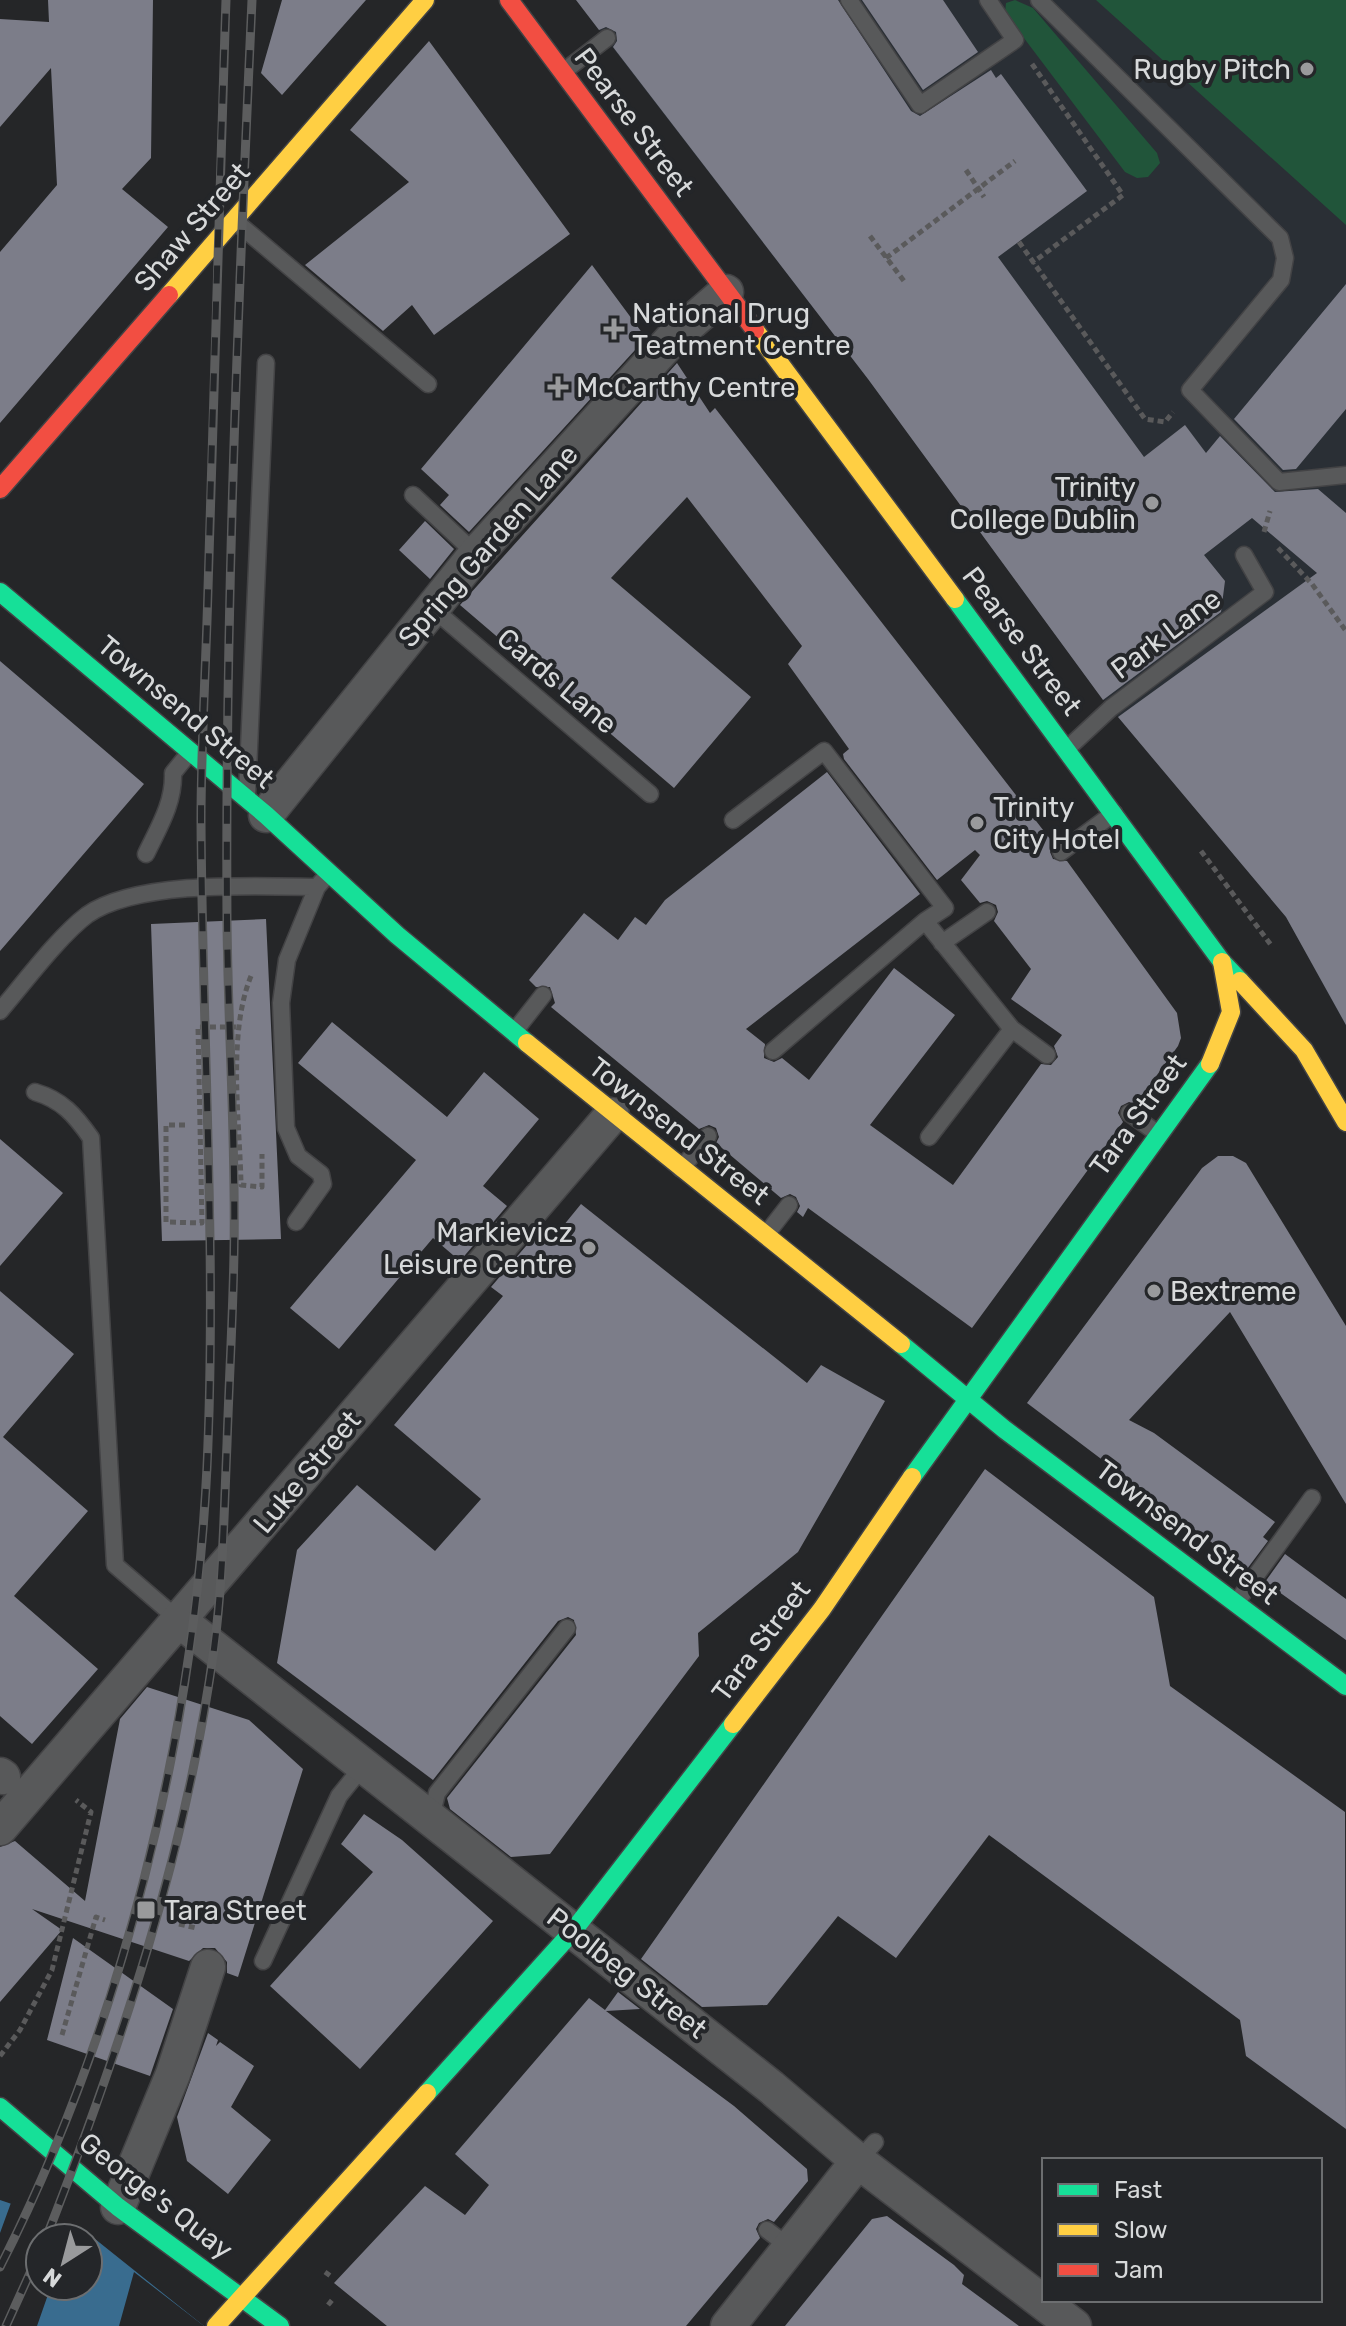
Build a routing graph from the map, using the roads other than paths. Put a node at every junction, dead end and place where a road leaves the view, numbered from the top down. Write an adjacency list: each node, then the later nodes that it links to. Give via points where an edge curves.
1 (425, 0): 8 (main road, Shaw Street)
2 (509, 0): 7 (main road, Pearse Street)
3 (849, 0): 4 (lane, via 920,105 1015,40)
4 (988, 0)
5 (1039, 0): 12 (lane, via 1280,238 1285,258 1281,280 1190,390 1279,482)
6 (607, 38): 7 (lane)
7 (561, 73): 9 (main road, Pearse Street)
8 (235, 221): 11 (lane); 13 (main road, Shaw Street)
9 (726, 292): 15 (street, Spring Garden Lane, via 673,338); 19 (main road, Pearse Street)
10 (266, 363): 22 (lane)
11 (428, 384)
12 (1346, 475)
13 (0, 489)
14 (413, 495): 15 (lane)
15 (476, 554): 18 (street, Spring Garden Lane)
16 (1244, 555): 19 (lane, Park Lane, via 1265,592 1111,708)
17 (0, 592): 20 (main road, Townsend Street)
18 (431, 607): 21 (lane, Cards Lane); 22 (street, Spring Garden Lane)
19 (1067, 748): 23 (main road, Pearse Street)
20 (190, 752): 22 (main road, Townsend Street); 26 (lane, via 173,773 168,807)
21 (650, 794)
22 (256, 807): 27 (main road, Townsend Street)
23 (1114, 813): 25 (lane); 32 (main road, Pearse Street)
24 (733, 820): 30 (lane, via 824,751 945,908)
25 (1061, 852)
26 (146, 854)
27 (330, 871): 28 (lane); 36 (main road, Townsend Street)
28 (317, 887): 34 (lane, via 141,894 88,915); 48 (lane, via 287,960 281,1003 286,1128 298,1156 321,1174 323,1184)
29 (987, 912): 31 (lane)
30 (925, 921): 31 (lane); 37 (lane)
31 (942, 943): 35 (lane)
32 (1222, 962): 42 (main road, Pearse Street, via 1304,1050); 43 (main road, Tara Street, via 1231,1012 1210,1065)
33 (543, 995): 36 (lane)
34 (0, 1011)
35 (1012, 1029): 38 (lane); 45 (lane)
36 (513, 1034): 41 (main road, Townsend Street)
37 (773, 1051)
38 (1047, 1055)
39 (35, 1092): 53 (lane, via 74,1113 91,1138 115,1565)
40 (1129, 1113): 43 (lane)
41 (612, 1115): 46 (main road, Townsend Street); 53 (street, Luke Street)
42 (1346, 1122)
43 (1159, 1134): 50 (main road, Tara Street)
44 (708, 1136): 46 (lane)
45 (929, 1137)
46 (681, 1169): 49 (main road, Townsend Street)
47 (789, 1205): 49 (lane)
48 (296, 1222)
49 (766, 1235): 50 (main road, Townsend Street)
50 (966, 1398): 52 (main road, Townsend Street); 59 (main road, Tara Street, via 822,1609)
51 (1312, 1498): 52 (lane)
52 (1235, 1604): 55 (main road, Townsend Street)
53 (180, 1621): 56 (street, Poolbeg Street); 58 (street, Luke Street)
54 (567, 1628): 57 (lane, via 437,1793)
55 (1346, 1686)
56 (364, 1765): 57 (street, Poolbeg Street); 60 (lane, via 339,1796)
57 (431, 1818): 59 (street, Poolbeg Street)
58 (0, 1828)
59 (573, 1931): 63 (street, Poolbeg Street, via 771,2087); 65 (main road, Tara Street)
60 (263, 1961)
61 (208, 1967): 64 (street, via 173,2074)
62 (0, 2107): 64 (main road, George's Quay)
63 (866, 2152): 66 (street, Poolbeg Street); 70 (street, via 778,2238)
64 (118, 2207): 65 (main road, George's Quay)
65 (241, 2296): 68 (main road, Tara Street); 69 (main road, George's Quay)
66 (1042, 2299)
67 (1045, 2302): 71 (street, Poolbeg Street)
68 (218, 2324)
69 (280, 2326)
70 (728, 2326)
71 (1074, 2326)

